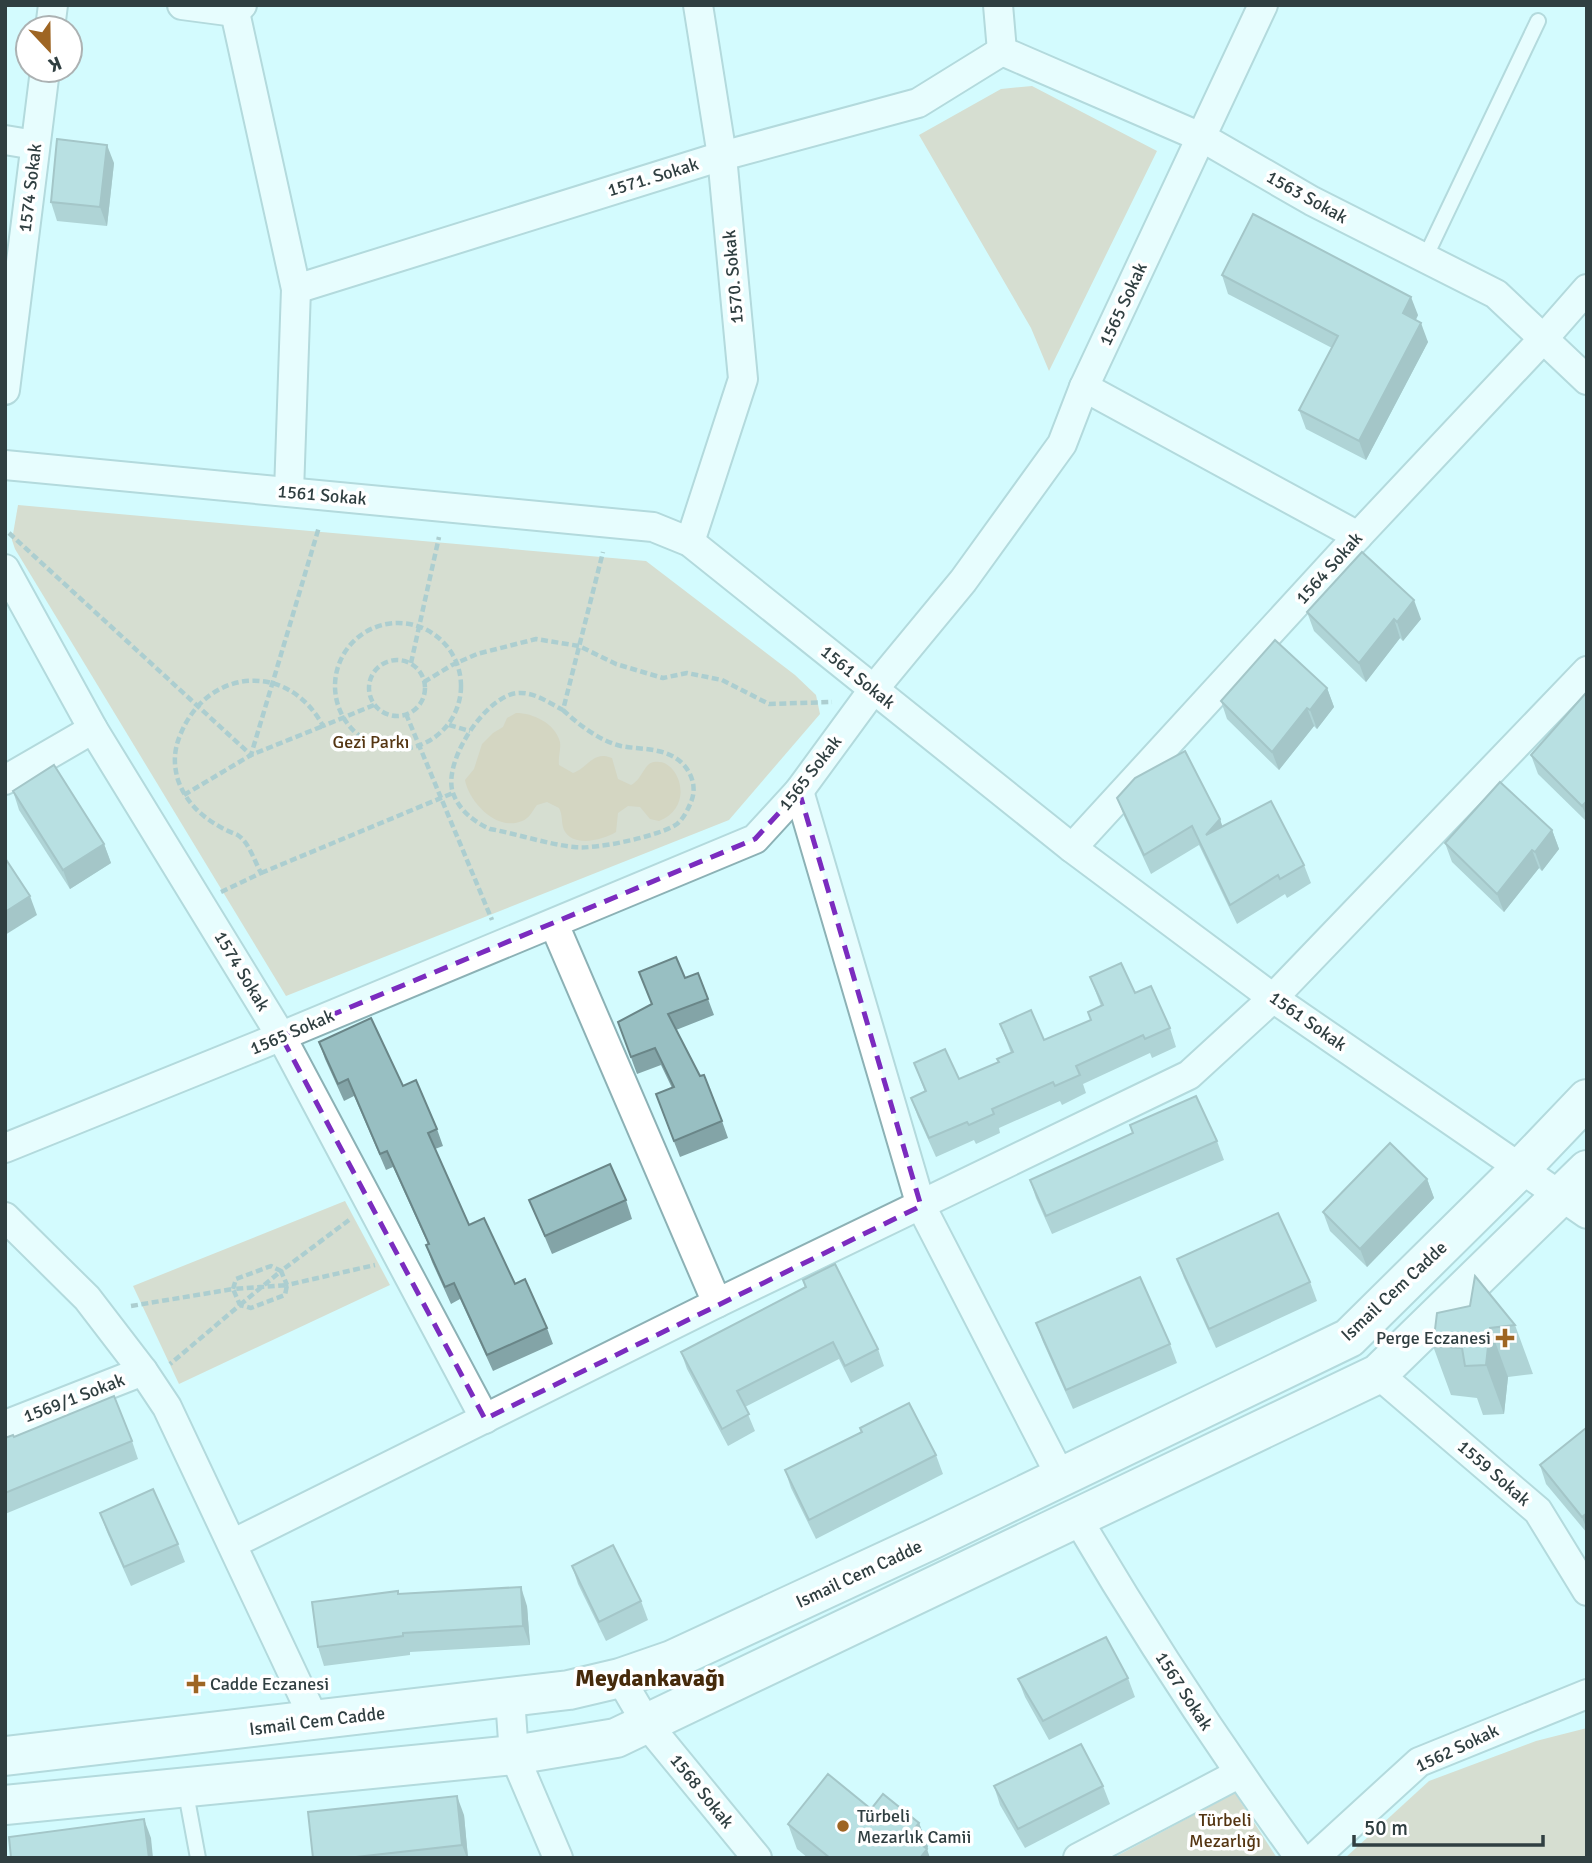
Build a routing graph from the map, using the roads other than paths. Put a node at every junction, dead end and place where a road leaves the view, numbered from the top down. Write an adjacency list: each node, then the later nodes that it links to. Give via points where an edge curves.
1 (182, 5): 5 (street)
2 (698, 5): 12 (street, 1570. Sokak)
3 (998, 5): 7 (street)
4 (1263, 5): 9 (street, 1565 Sokak)
5 (239, 9): 14 (street)
6 (1538, 22): 13 (lane)
7 (1002, 51): 9 (street, 1563 Sokak); 12 (street, 1571. Sokak, via 918,103)
8 (43, 84): 11 (street, 1574 Sokak)
9 (1203, 138): 13 (street, 1563 Sokak); 18 (street, 1565 Sokak)
10 (5, 140): 11 (street)
11 (35, 145): 19 (street, 1574 Sokak)
12 (722, 156): 14 (street, 1571. Sokak); 23 (street, 1570. Sokak, via 743,379)
13 (1424, 260): 16 (street, 1563 Sokak, via 1496,294)
14 (296, 289): 21 (street)
15 (1587, 289): 16 (street, 1564 Sokak)
16 (1545, 338): 17 (street, 1563 Sokak); 22 (street, 1564 Sokak)
17 (1587, 380)
18 (1084, 387): 22 (street); 26 (street, 1565 Sokak, via 1062,444 963,581)
19 (5, 390)
20 (5, 465): 21 (street, 1561 Sokak)
21 (289, 492): 23 (street, 1561 Sokak, via 653,527)
22 (1358, 536): 30 (street, 1564 Sokak)
23 (690, 542): 26 (street, 1561 Sokak)
24 (5, 569): 27 (street, 1574 Sokak)
25 (1587, 671): 32 (street)
26 (873, 690): 29 (street, 1565 Sokak); 30 (street, 1561 Sokak)
27 (93, 729): 28 (street); 33 (street, 1574 Sokak)
28 (5, 780)
29 (799, 791): 31 (street, 1565 Sokak, via 755,839); 38 (street)
30 (1072, 848): 32 (street, 1561 Sokak)
31 (554, 924): 33 (street, 1565 Sokak); 40 (street)
32 (1273, 998): 36 (street, 1561 Sokak); 38 (street, via 1189,1075)
33 (281, 1036): 35 (street, 1565 Sokak); 43 (street, 1574 Sokak)
34 (1587, 1099): 36 (main road, Ismail Cem Cadde)
35 (5, 1148)
36 (1521, 1168): 37 (street, 1561 Sokak); 45 (main road, Ismail Cem Cadde, via 1349,1338)
37 (1579, 1194): 42 (main road)
38 (921, 1206): 40 (street); 45 (street)
39 (5, 1217): 41 (street)
40 (716, 1303): 43 (street)
41 (155, 1369): 44 (street, 1569/1 Sokak); 47 (street, via 167,1407)
42 (1378, 1374): 46 (main road); 48 (street, 1559 Sokak, via 1538,1511)
43 (485, 1419): 47 (street)
44 (5, 1425)
45 (1060, 1476): 49 (main road, Ismail Cem Cadde, via 684,1654)
46 (1077, 1518): 53 (main road); 56 (street, 1567 Sokak, via 1138,1622)
47 (232, 1544): 52 (street)
48 (1587, 1591)
49 (620, 1678): 51 (main road, Ismail Cem Cadde); 53 (street, 1568 Sokak)
50 (1587, 1694): 64 (street, 1562 Sokak, via 1419,1762)
51 (510, 1698): 52 (main road, Ismail Cem Cadde); 54 (street)
52 (315, 1721): 55 (main road, Ismail Cem Cadde)
53 (647, 1724): 54 (main road, via 616,1738); 61 (street, 1568 Sokak)
54 (514, 1755): 57 (main road); 60 (street)
55 (5, 1756)
56 (1238, 1774): 62 (street); 63 (street, 1567 Sokak)
57 (184, 1787): 58 (main road); 59 (lane)
58 (5, 1805)
59 (198, 1858)
60 (558, 1858)
61 (757, 1858)
62 (1078, 1858)
63 (1300, 1858)
64 (1314, 1858)

